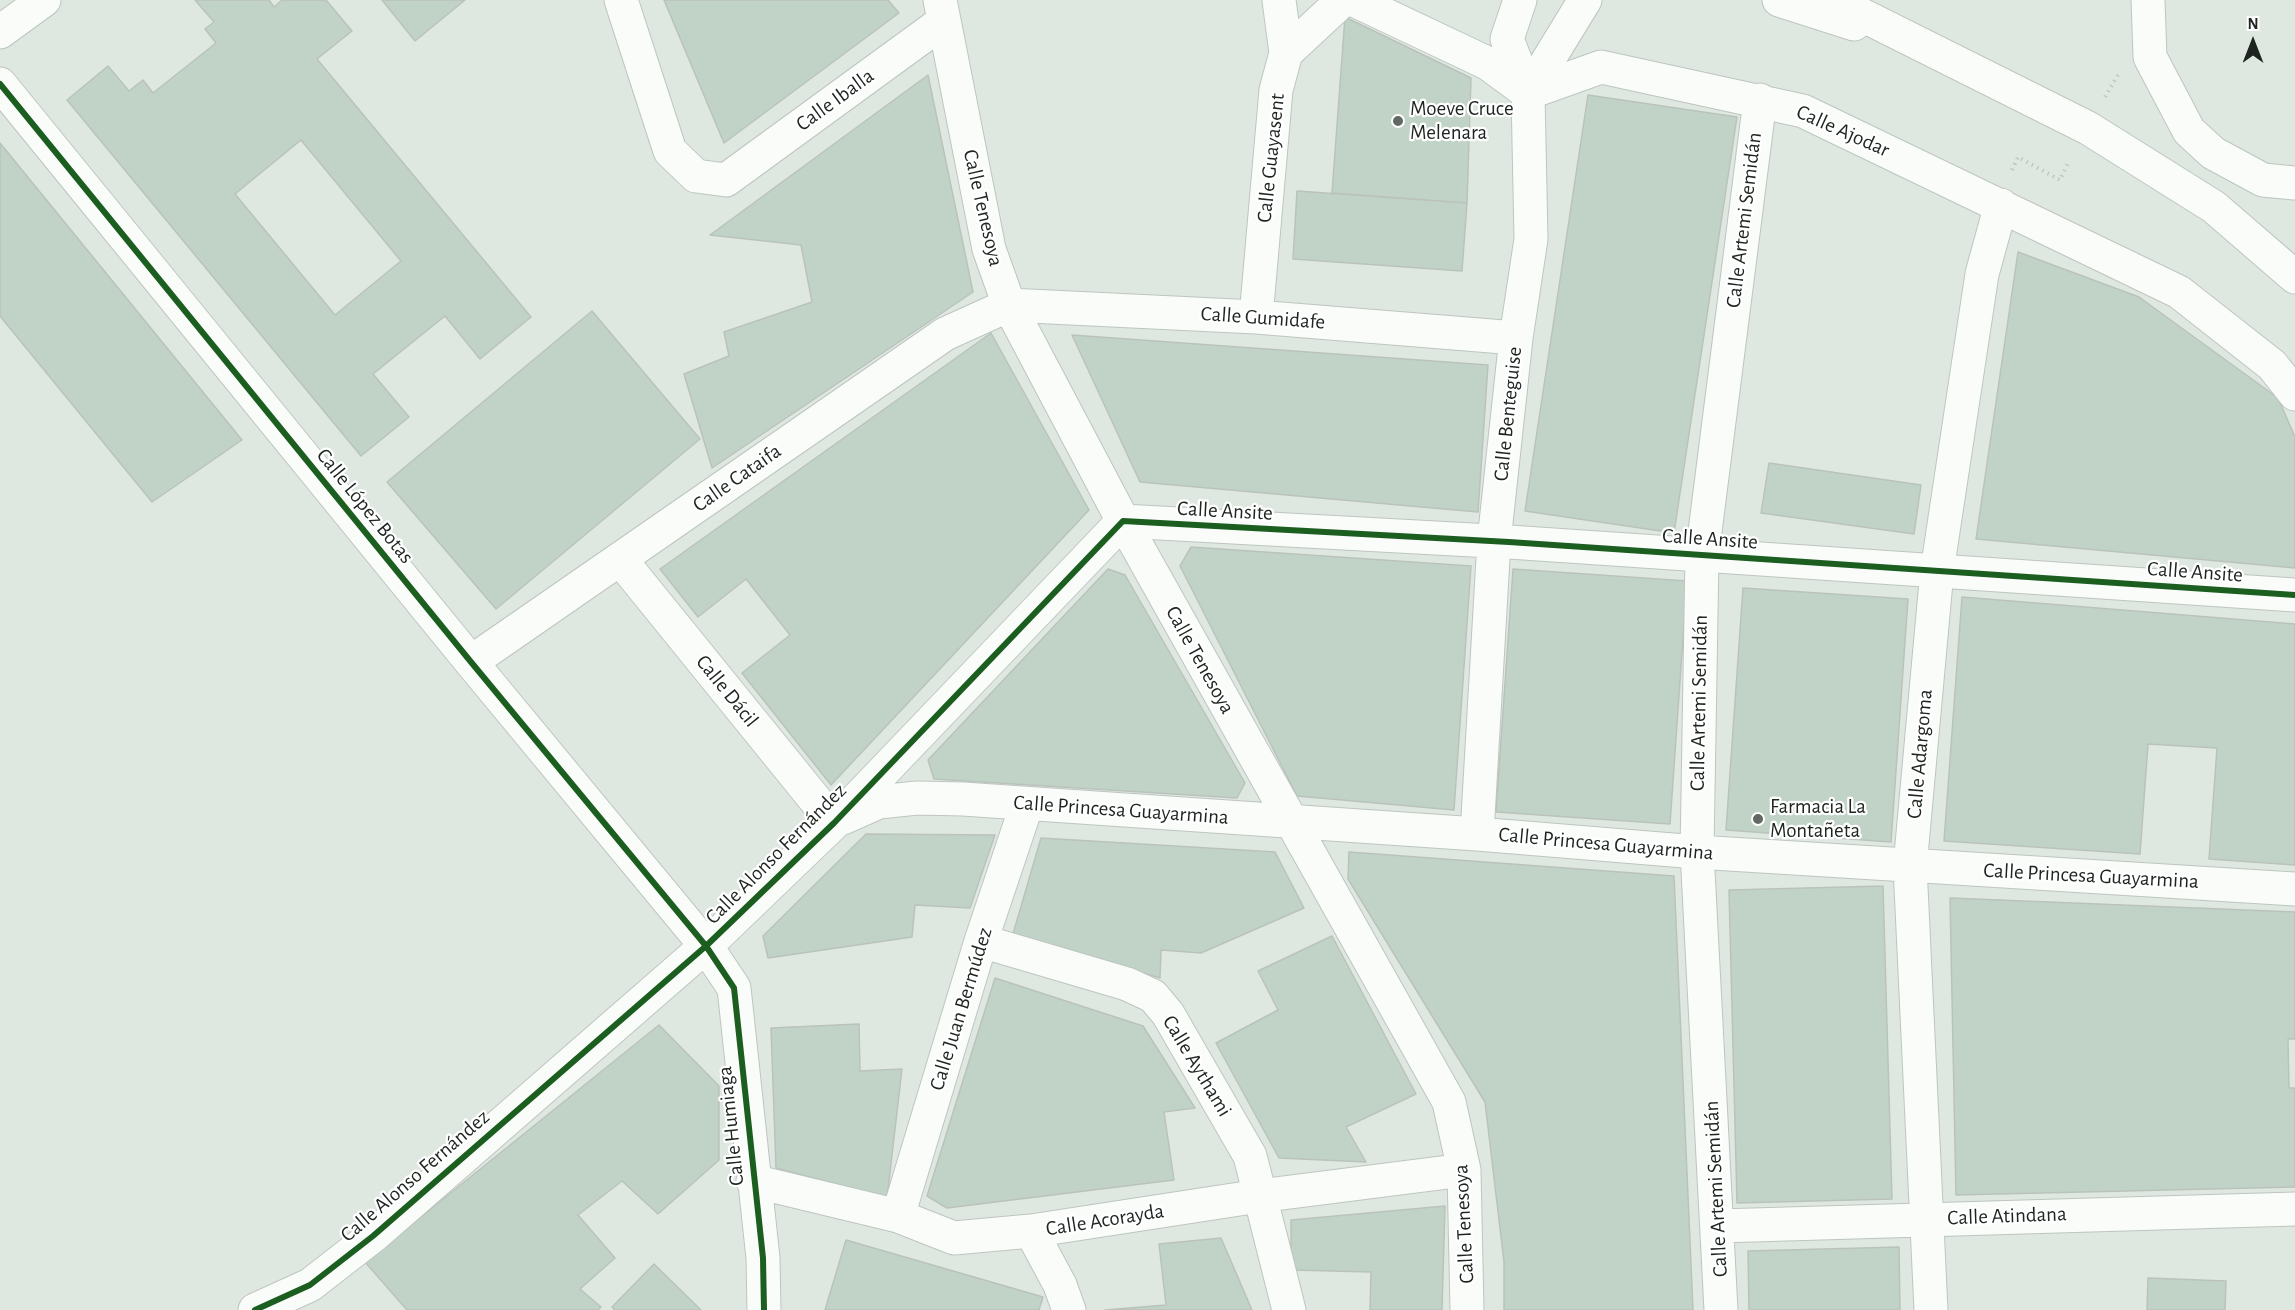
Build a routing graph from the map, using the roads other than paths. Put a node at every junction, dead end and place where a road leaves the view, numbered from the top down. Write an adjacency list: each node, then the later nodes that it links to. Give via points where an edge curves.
1 (44, 0): 12 (main road)
2 (621, 0): 11 (main road, Calle Iballa, via 670,151 696,176 726,180)
3 (1279, 0): 14 (main road, Calle Guayasent)
4 (1343, 0): 14 (main road)
5 (1354, 0): 16 (main road, via 1487,63)
6 (1520, 0): 16 (main road, Calle Benteguise, via 1508,39)
7 (1585, 0): 16 (main road)
8 (1779, 0): 13 (main road)
9 (1832, 0): 13 (main road)
10 (2148, 0): 18 (main road, via 2150,57 2189,131 2213,153 2263,180)
11 (942, 11): 21 (main road, Calle Tenesoya, via 989,249)
12 (0, 32)
13 (1922, 43): 20 (main road, via 2088,128 2214,207)
14 (1286, 53): 22 (main road, Calle Guayasent, via 1276,90)
15 (0, 84): 31 (main road, Calle López Botas)
16 (1528, 93): 17 (main road, Calle Ajodar, via 1601,67); 23 (main road, Calle Benteguise, via 1531,239)
17 (1760, 100): 19 (main road, Calle Ajodar, via 1803,111); 27 (main road, Calle Artemi Semidán)
18 (2295, 183)
19 (2001, 205): 24 (main road, Calle Ajodar, via 2179,292 2272,365); 29 (main road, Calle Adargoma, via 1982,274)
20 (2295, 277)
21 (1009, 305): 22 (main road, Calle Gumidafe); 25 (main road, Calle Tenesoya); 28 (main road, Calle Cataifa, via 945,334)
22 (1256, 317): 23 (main road, Calle Gumidafe)
23 (1516, 338): 26 (main road, Calle Benteguise)
24 (2295, 394)
25 (1123, 521): 26 (main road, Calle Ansite); 32 (main road, Calle Alonso Fernández); 35 (main road, Calle Tenesoya)
26 (1494, 542): 27 (main road, Calle Ansite); 37 (main road, Calle Benteguise)
27 (1702, 555): 29 (main road, Calle Ansite); 38 (main road, Calle Artemi Semidán)
28 (620, 559): 31 (main road, Calle Cataifa); 36 (main road, Calle Dácil)
29 (1937, 572): 30 (main road, Calle Ansite); 39 (main road, Calle Adargoma)
30 (2295, 595)
31 (471, 662): 42 (main road, Calle López Botas)
32 (908, 743): 33 (main road); 36 (main road, Calle Alonso Fernández)
33 (916, 798): 34 (main road, Calle Princesa Guayarmina); 36 (main road, Calle Princesa Guayarmina, via 879,802)
34 (1027, 804): 35 (main road, Calle Princesa Guayarmina); 41 (main road, Calle Juan Bermúdez)
35 (1290, 822): 37 (main road, Calle Princesa Guayarmina); 43 (main road, Calle Tenesoya, via 1449,1102)
36 (834, 823): 42 (main road, Calle Alonso Fernández)
37 (1477, 834): 38 (main road, Calle Princesa Guayarmina)
38 (1698, 852): 39 (main road, Calle Princesa Guayarmina); 49 (main road, Calle Artemi Semidán)
39 (1910, 866): 40 (main road, Calle Princesa Guayarmina); 48 (main road, Calle Adargoma)
40 (2295, 889)
41 (981, 941): 45 (main road, Calle Aythami, via 1127,984 1153,996 1168,1014 1250,1156); 47 (main road, Calle Juan Bermúdez)
42 (706, 946): 44 (main road, Calle Humiaga, via 734,988); 51 (main road, Calle Alonso Fernández, via 373,1236 310,1285)
43 (1464, 1170): 45 (main road, Calle Acorayda); 55 (main road, Calle Tenesoya)
44 (753, 1181): 47 (main road, Calle Acorayda); 52 (main road, Calle Humiaga, via 763,1258)
45 (1259, 1196): 50 (main road, Calle Acorayda); 54 (main road, Calle Aythami)
46 (2295, 1209): 48 (main road, Calle Atindana)
47 (898, 1216): 50 (main road, Calle Acorayda, via 954,1238)
48 (1927, 1218): 49 (main road, Calle Atindana); 57 (main road, Calle Adargoma)
49 (1719, 1226): 56 (main road, Calle Artemi Semidán)
50 (1031, 1231): 53 (main road, via 1060,1284)
51 (255, 1310)
52 (764, 1310)
53 (1069, 1310)
54 (1289, 1310)
55 (1467, 1310)
56 (1721, 1310)
57 (1931, 1310)

